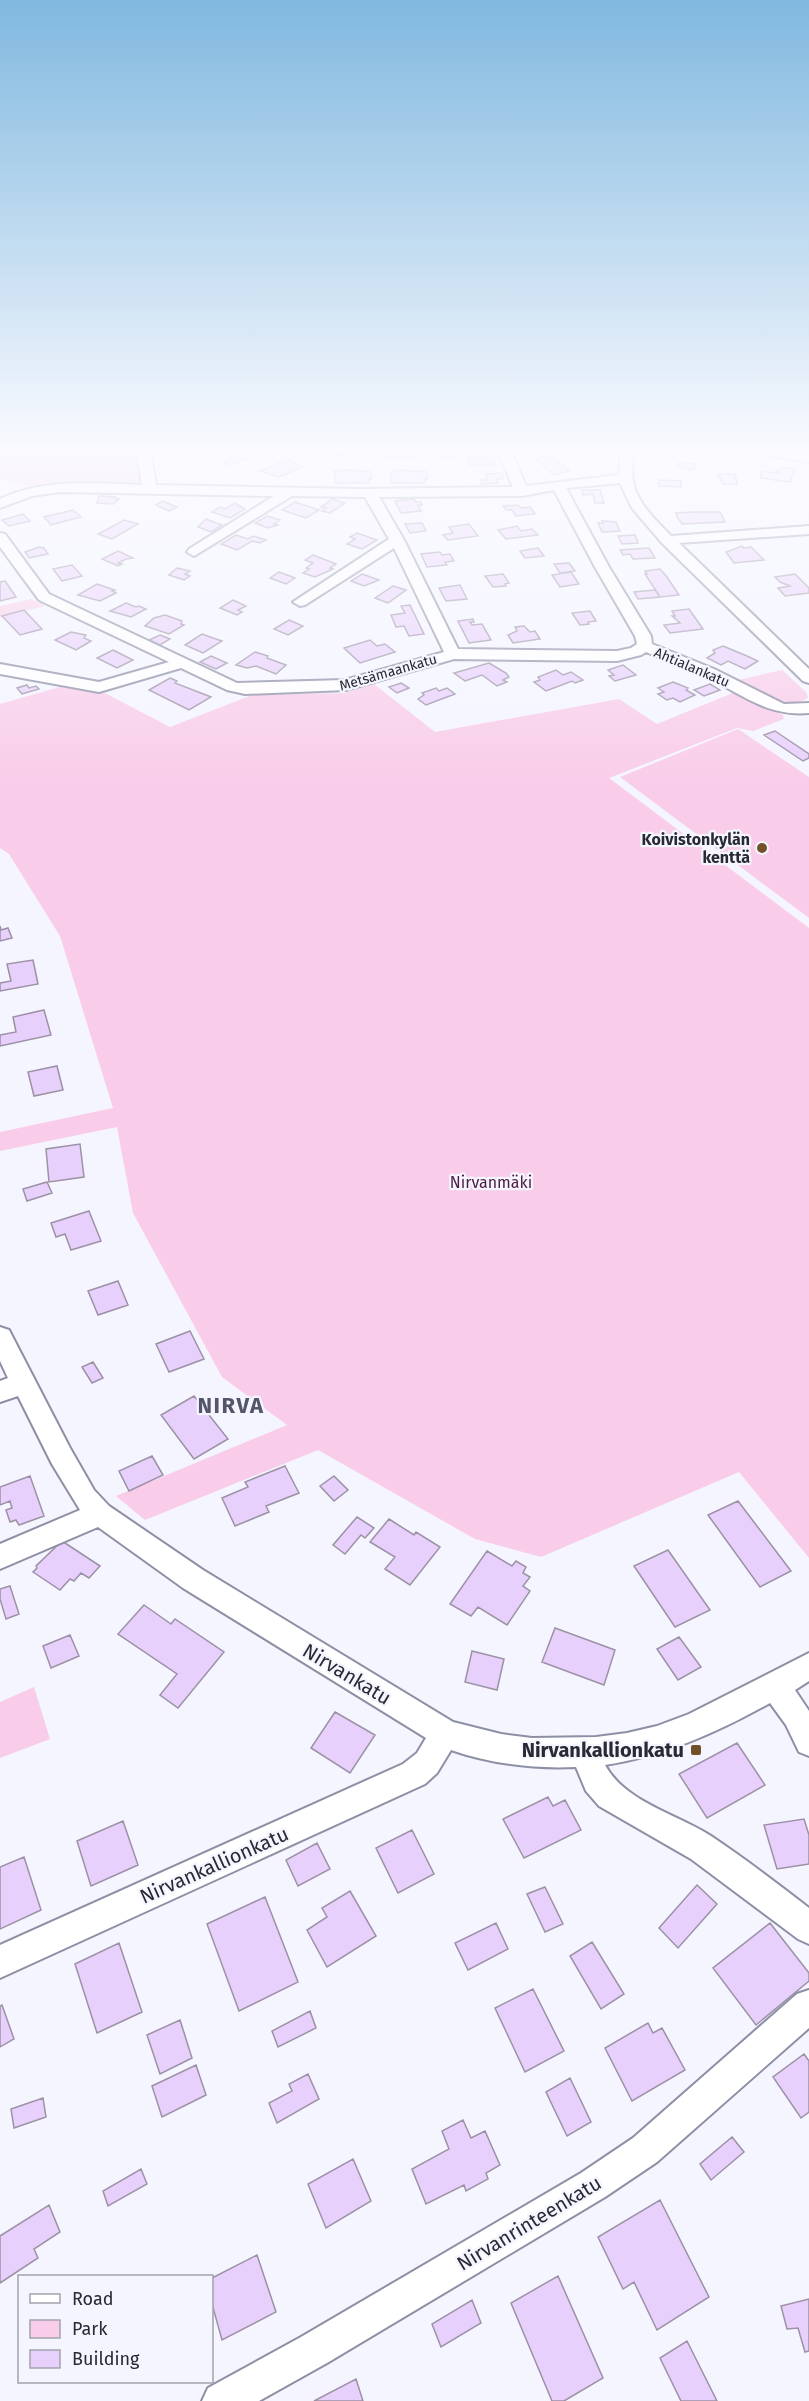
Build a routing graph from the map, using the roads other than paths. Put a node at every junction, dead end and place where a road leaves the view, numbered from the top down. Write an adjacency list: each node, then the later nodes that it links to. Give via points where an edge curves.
1 (19, 563): 9 (street, Metsämaankatu, via 44,597)
2 (361, 563): 6 (street)
3 (408, 563): 8 (street)
4 (600, 563): 7 (street, Ahtialankatu, via 643,636)
5 (691, 563): 11 (street)
6 (300, 602)
7 (644, 646): 8 (street, Metsämaankatu, via 617,656); 12 (street, Ahtialankatu, via 708,672 779,708)
8 (453, 654): 9 (street, Metsämaankatu, via 346,686 318,688 242,689)
9 (183, 663): 10 (street, via 99,687)
10 (0, 669)
11 (809, 678)
12 (809, 708)
13 (0, 1337): 14 (street, Nirvankatu)
14 (11, 1387): 15 (street, Nirvankatu, via 85,1498)
15 (100, 1514): 16 (street); 19 (street, Nirvankatu, via 193,1579)
16 (0, 1557)
17 (809, 1666): 18 (street, Nirvankatu)
18 (775, 1686): 20 (street); 21 (street, Nirvankatu, via 682,1732 612,1749)
19 (445, 1734): 21 (street, Nirvankatu, via 491,1748); 23 (street, Nirvankallionkatu, via 428,1763 414,1774)
20 (809, 1742)
21 (585, 1751): 22 (street, via 592,1772 613,1798 684,1837)
22 (809, 1928)
23 (0, 1962)
24 (809, 2006): 25 (street, Nirvanrinteenkatu, via 645,2150 593,2186)
25 (221, 2401)

